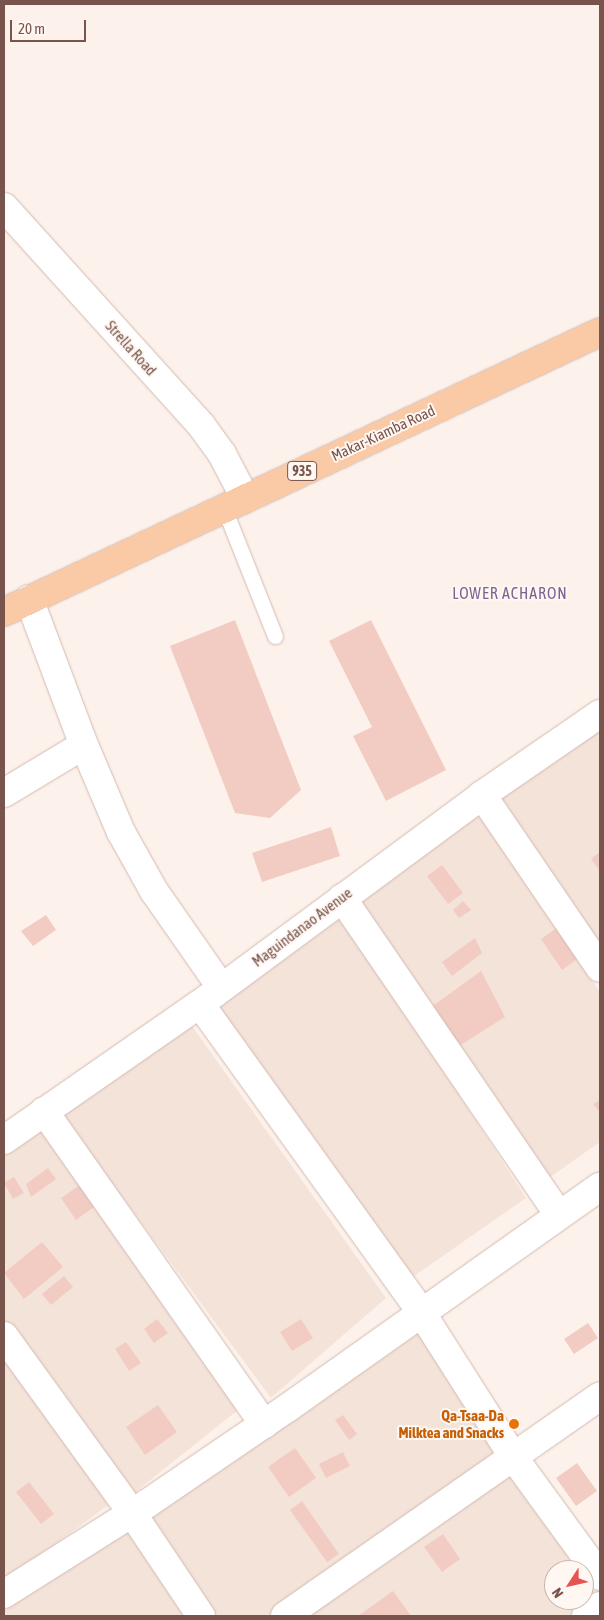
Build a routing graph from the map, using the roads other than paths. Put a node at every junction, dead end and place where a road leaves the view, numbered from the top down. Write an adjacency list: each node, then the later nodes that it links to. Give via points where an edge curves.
1 (4, 207): 3 (street, Strella Road, via 201,425 222,454)
2 (600, 332): 3 (main road, Makar-Kiamba Road / 935)
3 (235, 503): 4 (main road, Makar-Kiamba Road / 935); 6 (lane)
4 (29, 599): 5 (main road, Makar-Kiamba Road / 935); 8 (street)
5 (4, 612)
6 (275, 636)
7 (600, 714): 10 (street, Maguindanao Avenue)
8 (84, 745): 9 (street); 13 (street, via 122,832 154,891)
9 (4, 792)
10 (482, 795): 11 (street, Maguindanao Avenue); 12 (street)
11 (342, 898): 13 (street, Maguindanao Avenue); 18 (street)
12 (600, 968)
13 (221, 987): 14 (street, Maguindanao Avenue)
14 (200, 1004): 15 (street, Maguindanao Avenue); 19 (street)
15 (44, 1111): 16 (street, Maguindanao Avenue); 22 (street)
16 (4, 1140)
17 (600, 1187): 18 (street)
18 (559, 1215): 19 (street)
19 (421, 1312): 22 (street); 23 (street)
20 (4, 1336): 24 (street)
21 (600, 1396): 23 (street)
22 (264, 1424): 24 (street)
23 (514, 1458): 25 (street); 29 (street)
24 (132, 1513): 26 (street); 28 (street)
25 (600, 1576)
26 (4, 1594)
27 (600, 1606): 30 (street)
28 (201, 1616)
29 (284, 1616)
30 (586, 1616)

